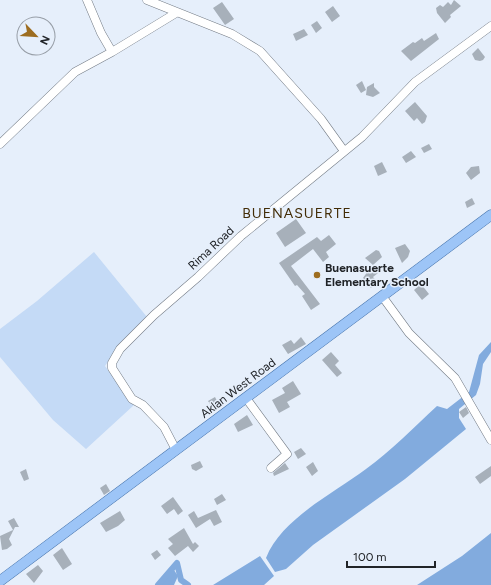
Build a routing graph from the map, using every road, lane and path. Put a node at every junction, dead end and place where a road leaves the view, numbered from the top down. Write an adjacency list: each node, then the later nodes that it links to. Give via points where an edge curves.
1 (87, 0): 5 (street)
2 (147, 0): 3 (street)
3 (176, 13): 5 (street); 7 (street, via 232,34 260,51 321,119)
4 (491, 26): 7 (street, Rima Road, via 415,82 372,128)
5 (112, 52): 6 (street, via 75,72)
6 (0, 144)
7 (344, 151): 12 (street, Rima Road, via 241,236 154,315 116,356 112,366 116,374 132,399 143,405 164,427)
8 (491, 215): 9 (main road, Aklan West Road)
9 (382, 296): 10 (main road, Aklan West Road); 11 (street, via 409,333 455,378)
10 (246, 398): 12 (main road, Aklan West Road); 13 (street, via 287,454)
11 (491, 440)
12 (176, 450): 14 (main road, Aklan West Road)
13 (271, 468)
14 (0, 581)

